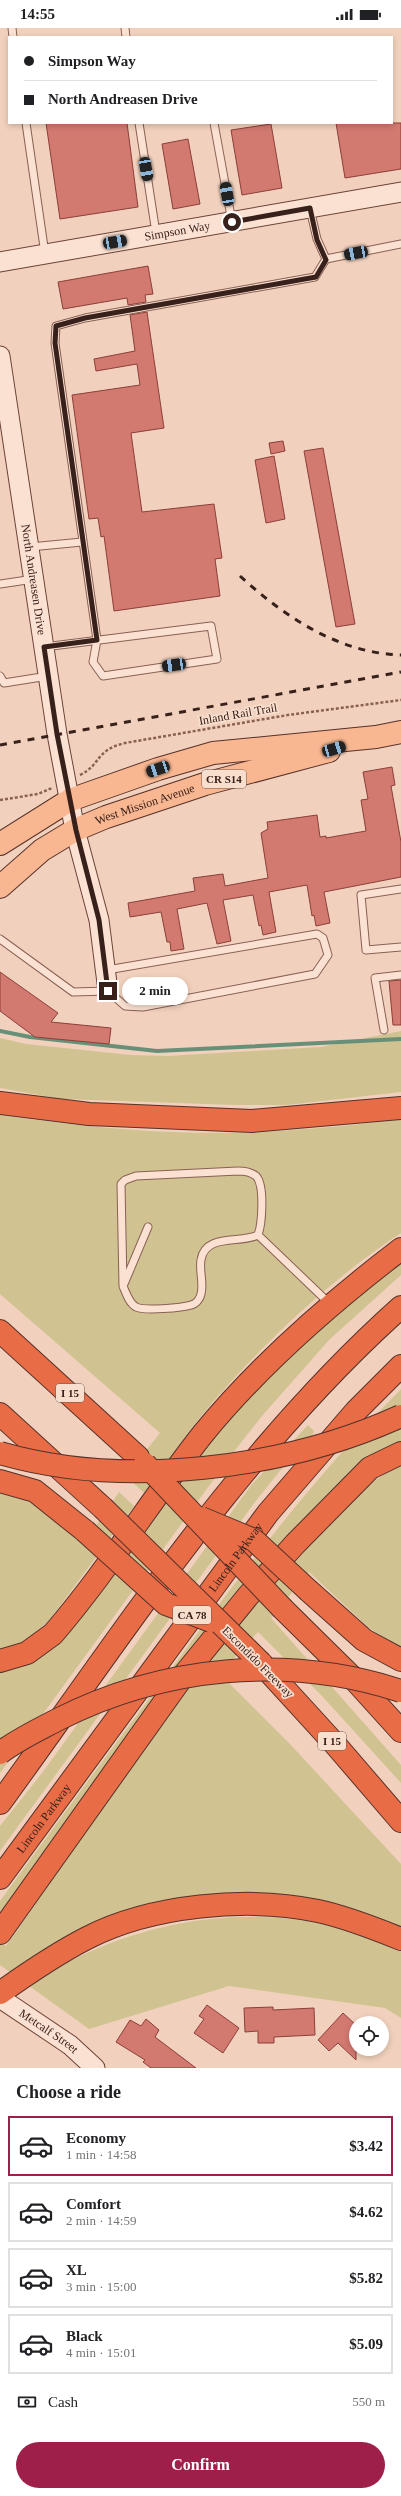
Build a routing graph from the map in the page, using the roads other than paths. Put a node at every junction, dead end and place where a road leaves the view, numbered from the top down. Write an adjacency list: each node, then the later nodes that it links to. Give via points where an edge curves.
1 (26, 124): 9 (lane)
2 (138, 124): 7 (lane)
3 (214, 124): 6 (lane)
4 (401, 192): 5 (street, Simpson Way)
5 (310, 208): 6 (street, Simpson Way); 10 (lane, via 317,240)
6 (232, 222): 7 (street, Simpson Way)
7 (157, 235): 9 (street, Simpson Way)
8 (401, 244): 10 (lane)
9 (45, 254): 11 (street, Simpson Way)
10 (326, 260): 13 (lane, via 316,277 85,318 56,326 55,343)
11 (0, 262)
12 (0, 356): 14 (street, North Andreasen Drive)
13 (82, 542): 14 (lane); 17 (lane)
14 (29, 547): 15 (street, North Andreasen Drive)
15 (34, 579): 16 (lane); 18 (street, North Andreasen Drive)
16 (0, 584)
17 (97, 640): 17 (lane, via 211,626 217,659 103,676 93,662); 18 (lane)
18 (44, 647): 20 (street, North Andreasen Drive)
19 (0, 676): 20 (lane, via 4,683)
20 (48, 676): 23 (street, North Andreasen Drive)
21 (401, 732): 22 (main road, West Mission Avenue / CR S14)
22 (376, 737): 23 (main road, West Mission Avenue / CR S14, via 213,753); 24 (main road, West Mission Avenue / CR S14, via 205,784 106,817)
23 (70, 800): 24 (street, North Andreasen Drive); 25 (main road, West Mission Avenue / CR S14)
24 (76, 830): 26 (main road, West Mission Avenue / CR S14, via 42,850); 30 (street, North Andreasen Drive, via 99,920)
25 (0, 844)
26 (0, 886)
27 (401, 889): 29 (lane, via 361,895 366,950)
28 (0, 939): 32 (lane, via 73,992)
29 (401, 947)
30 (104, 971): 32 (street, North Andreasen Drive); 32 (lane, via 318,934 323,938 328,955 315,974 143,1007 125,1006)
31 (401, 975): 33 (lane, via 375,978)
32 (108, 991)
33 (384, 1030)
34 (0, 1103): 35 (highway, via 89,1114 252,1121)
35 (401, 1108)
36 (148, 1227): 39 (lane)
37 (258, 1235): 39 (lane, via 246,1239 219,1241 206,1250 201,1259 200,1299 191,1305 144,1309 130,1301); 39 (lane, via 262,1225 260,1187 259,1181 252,1174 238,1171 130,1177 121,1184 119,1193); 40 (lane)
38 (401, 1249): 40 (highway)
39 (123, 1286)
40 (331, 1305): 52 (highway, via 257,1374 203,1435 53,1634 27,1653)
41 (401, 1307): 56 (highway, via 324,1379 244,1472)
42 (0, 1330): 49 (highway, I 15, bridge, via 138,1457)
43 (401, 1366): 58 (highway, Lincoln Parkway / CA 78, via 345,1423 268,1513)
44 (0, 1414): 50 (highway, Escondido Freeway / I 15, bridge, via 103,1508)
45 (401, 1416): 46 (highway, bridge, via 336,1442 286,1456 213,1467 156,1471 93,1470)
46 (0, 1453)
47 (401, 1453): 59 (highway, via 370,1468 300,1538 248,1596 183,1676)
48 (0, 1481): 50 (highway, bridge, via 35,1492 85,1531 166,1604)
49 (193, 1515): 51 (highway, bridge, via 254,1540 364,1640); 54 (highway, I 15, bridge, via 353,1678)
50 (220, 1625): 57 (highway, Escondido Freeway / I 15, bridge, via 261,1663)
51 (401, 1660)
52 (0, 1661)
53 (401, 1691): 55 (highway, bridge, via 360,1680 297,1670 210,1673 158,1682 103,1698 36,1731)
54 (401, 1731)
55 (0, 1753)
56 (0, 1803)
57 (401, 1821)
58 (0, 1878)
59 (0, 1933)
60 (401, 1939): 61 (highway, via 363,1924 318,1911 267,1904 169,1911 88,1937 44,1962)
61 (0, 1994)
62 (0, 1998): 63 (street, Metcalf Street, via 70,2045)
63 (96, 2068)

